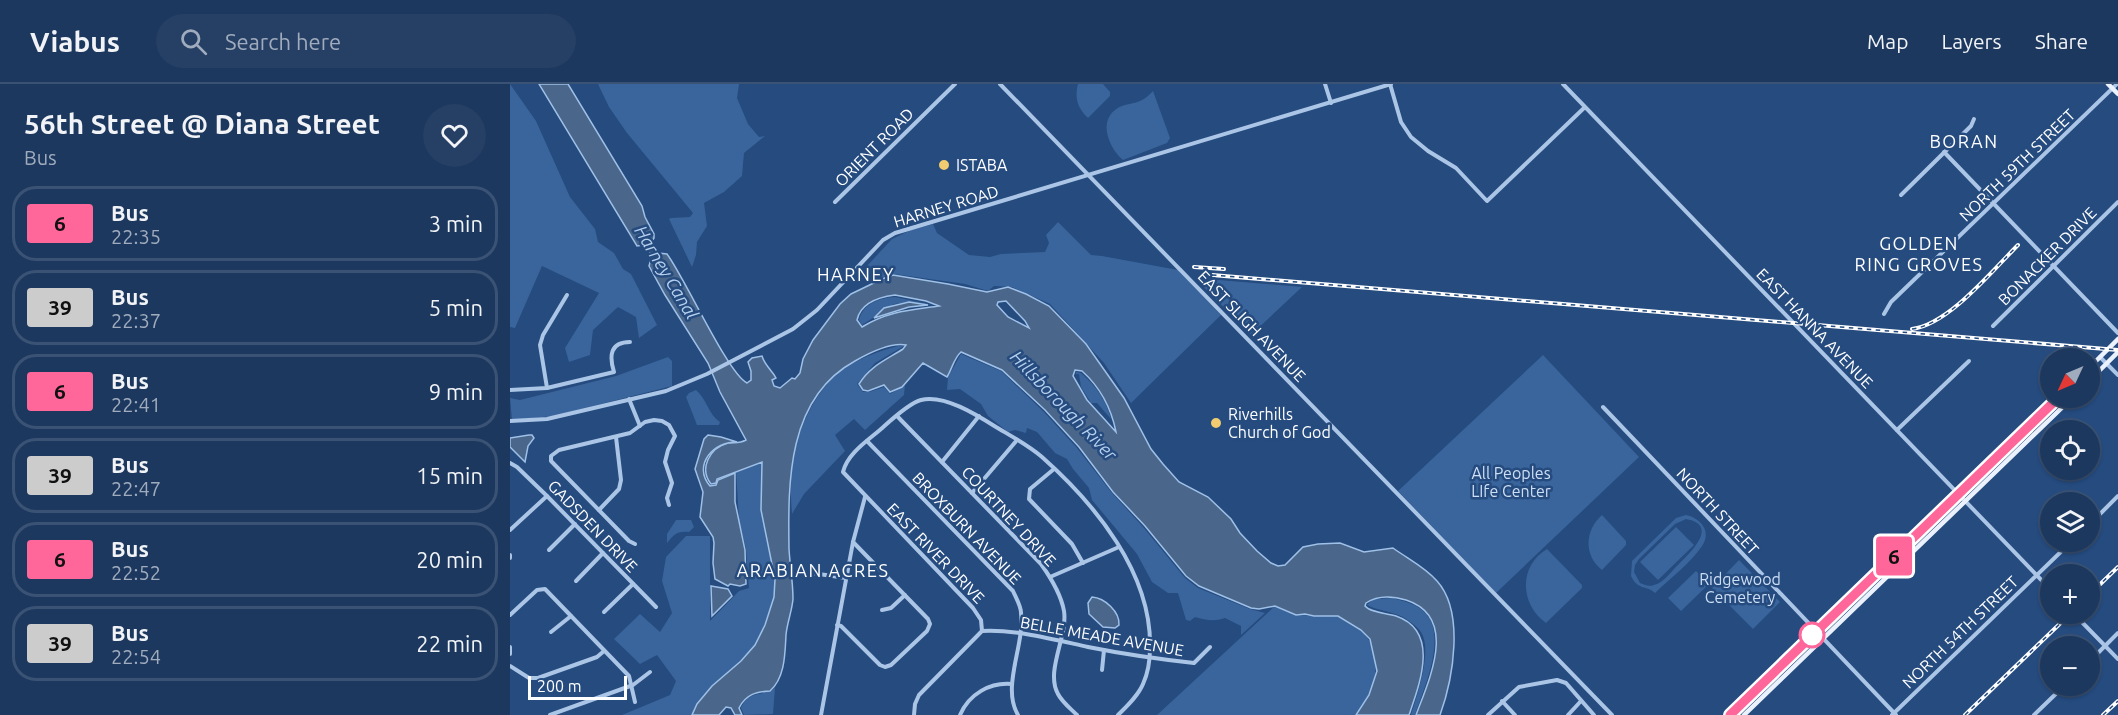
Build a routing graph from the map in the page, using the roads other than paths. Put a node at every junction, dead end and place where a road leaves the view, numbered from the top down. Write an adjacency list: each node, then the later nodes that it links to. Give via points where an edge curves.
1 (955, 84): 14 (street, ORIENT ROAD)
2 (1000, 84): 12 (street, EAST SLIGH AVENUE)
3 (1325, 84): 8 (street)
4 (1390, 84): 8 (street, HARNEY ROAD); 9 (street, via 1401,122 1411,137 1456,168 1487,201)
5 (1563, 84): 9 (street, EAST HANNA AVENUE)
6 (2113, 85): 7 (main road); 16 (street, NORTH 59TH STREET)
7 (2118, 94)
8 (1331, 103): 12 (street, HARNEY ROAD)
9 (1584, 108): 41 (street, EAST HANNA AVENUE)
10 (1974, 119): 11 (street)
11 (1944, 153): 13 (street); 16 (street)
12 (1089, 176): 32 (street, HARNEY ROAD, via 895,233 883,240 793,330 707,374 666,391); 123 (street, EAST SLIGH AVENUE)
13 (1901, 195)
14 (835, 202)
15 (2118, 202): 17 (street, BONACKER DRIVE)
16 (1994, 204): 17 (street); 19 (street, NORTH 59TH STREET, via 1891,302)
17 (2054, 267): 20 (street, BONACKER DRIVE); 21 (street)
18 (567, 294): 30 (street, via 541,340)
19 (1884, 314)
20 (1993, 326)
21 (2118, 333)
22 (2118, 339): 25 (main road)
23 (630, 342): 30 (street, via 616,345 611,352 614,372)
24 (2118, 352): 27 (main road)
25 (2100, 357): 27 (street)
26 (1969, 361): 41 (street)
27 (2107, 363): 28 (main road); 29 (street)
28 (2100, 370)
29 (2118, 375)
30 (547, 388): 31 (street)
31 (510, 390)
32 (629, 399): 38 (street, HARNEY ROAD, via 547,419); 40 (street)
33 (1604, 407): 86 (street, NORTH STREET)
34 (2047, 408): 39 (main road)
35 (2061, 408): 42 (main road)
36 (897, 416): 37 (street, EAST RIVER DRIVE, via 920,400 944,400); 45 (street, EAST RIVER DRIVE); 46 (street, COURTNEY DRIVE)
37 (979, 416): 44 (street, EAST RIVER DRIVE); 46 (street)
38 (510, 421)
39 (2029, 425): 42 (main road); 50 (main road)
40 (640, 426): 43 (street); 55 (street, via 658,420 674,431 665,462 672,483)
41 (1897, 430): 50 (street, EAST HANNA AVENUE)
42 (2036, 432): 54 (main road)
43 (616, 437): 56 (street, via 621,480); 56 (street, via 558,450 551,456 551,461)
44 (1017, 440): 48 (street, EAST RIVER DRIVE); 49 (street)
45 (867, 441): 53 (street, EAST RIVER DRIVE, via 845,462 843,472); 88 (street, BROXBURN AVENUE, via 1013,591 1021,611)
46 (942, 462): 49 (street, COURTNEY DRIVE)
47 (510, 463): 51 (street, GADSDEN DRIVE)
48 (1054, 469): 63 (street, EAST RIVER DRIVE); 68 (street, via 1030,489 1029,499 1072,544)
49 (972, 493): 71 (street, COURTNEY DRIVE)
50 (1958, 494): 54 (street, EAST HANNA AVENUE); 62 (main road)
51 (547, 496): 58 (street, GADSDEN DRIVE); 59 (street)
52 (2118, 496): 57 (street)
53 (865, 497): 60 (street); 84 (street, EAST RIVER DRIVE, via 973,608 981,620)
54 (1965, 501): 67 (main road); 70 (street, EAST HANNA AVENUE)
55 (669, 505)
56 (599, 510): 61 (street)
57 (2100, 514)
58 (575, 524): 64 (street); 66 (street, GADSDEN DRIVE)
59 (510, 530)
60 (853, 542): 72 (street); 76 (street)
61 (634, 544)
62 (1904, 546): 67 (main road); 86 (main road)
63 (1119, 547): 68 (street); 98 (street, EAST RIVER DRIVE, via 1135,573 1147,610)
64 (549, 550)
65 (2060, 552): 70 (street, NORTH 54TH STREET)
66 (603, 553): 74 (street); 75 (street, GADSDEN DRIVE)
67 (1911, 553): 89 (main road)
68 (1083, 564): 71 (street)
69 (812, 573): 72 (street)
70 (2036, 575): 73 (street, EAST HANNA AVENUE); 111 (street, NORTH 54TH STREET)
71 (1050, 577): 90 (street, COURTNEY DRIVE, via 1064,612)
72 (846, 578): 83 (street)
73 (2040, 579)
74 (576, 581)
75 (633, 584): 77 (street, GADSDEN DRIVE); 79 (street)
76 (905, 595): 78 (street, via 891,608); 83 (street, via 930,626 888,666 880,665)
77 (656, 608)
78 (882, 610)
79 (604, 612)
80 (510, 615): 81 (street, via 537,590 545,589)
81 (571, 616): 85 (street); 95 (street)
82 (2084, 624): 91 (street)
83 (837, 625): 113 (street)
84 (982, 631): 88 (street, BELLE MEADE AVENUE); 114 (street, EAST RIVER DRIVE, via 919,695)
85 (551, 632)
86 (1816, 632): 89 (street, NORTH STREET); 106 (main road)
87 (2118, 633): 91 (street)
88 (1021, 634): 90 (street, BELLE MEADE AVENUE); 103 (street, BROXBURN AVENUE)
89 (1823, 639): 110 (main road); 111 (street, NORTH STREET)
90 (1061, 641): 94 (street, BELLE MEADE AVENUE); 117 (street, COURTNEY DRIVE, via 1054,682 1057,692)
91 (2105, 646): 96 (street); 99 (street)
92 (510, 647): 97 (street)
93 (1210, 647): 98 (street, BELLE MEADE AVENUE, via 1194,663)
94 (1104, 650): 98 (street, BELLE MEADE AVENUE); 101 (street)
95 (604, 651): 100 (street, via 538,678 530,678); 104 (street)
96 (2100, 651)
97 (510, 654)
98 (1150, 657): 118 (street, EAST RIVER DRIVE, via 1141,689)
99 (2118, 659)
100 (510, 666)
101 (1102, 670)
102 (650, 672): 104 (street)
103 (1012, 684): 115 (street, via 994,685 980,692); 116 (street, BROXBURN AVENUE)
104 (633, 685): 109 (street); 112 (street)
105 (2054, 696): 126 (street)
106 (1749, 697): 110 (main road); 124 (main road)
107 (1502, 701): 108 (street, via 1519,687 1557,680 1566,683); 119 (street); 120 (street)
108 (1581, 701): 121 (street); 122 (street)
109 (635, 702)
110 (1755, 705): 125 (main road)
111 (1894, 714)
112 (550, 715)
113 (821, 715)
114 (914, 715)
115 (960, 715)
116 (1018, 715)
117 (1077, 715)
118 (1118, 715)
119 (1488, 715)
120 (1515, 715)
121 (1568, 715)
122 (1594, 715)
123 (1612, 715)
124 (1730, 715)
125 (1744, 715)
126 (2034, 715)

